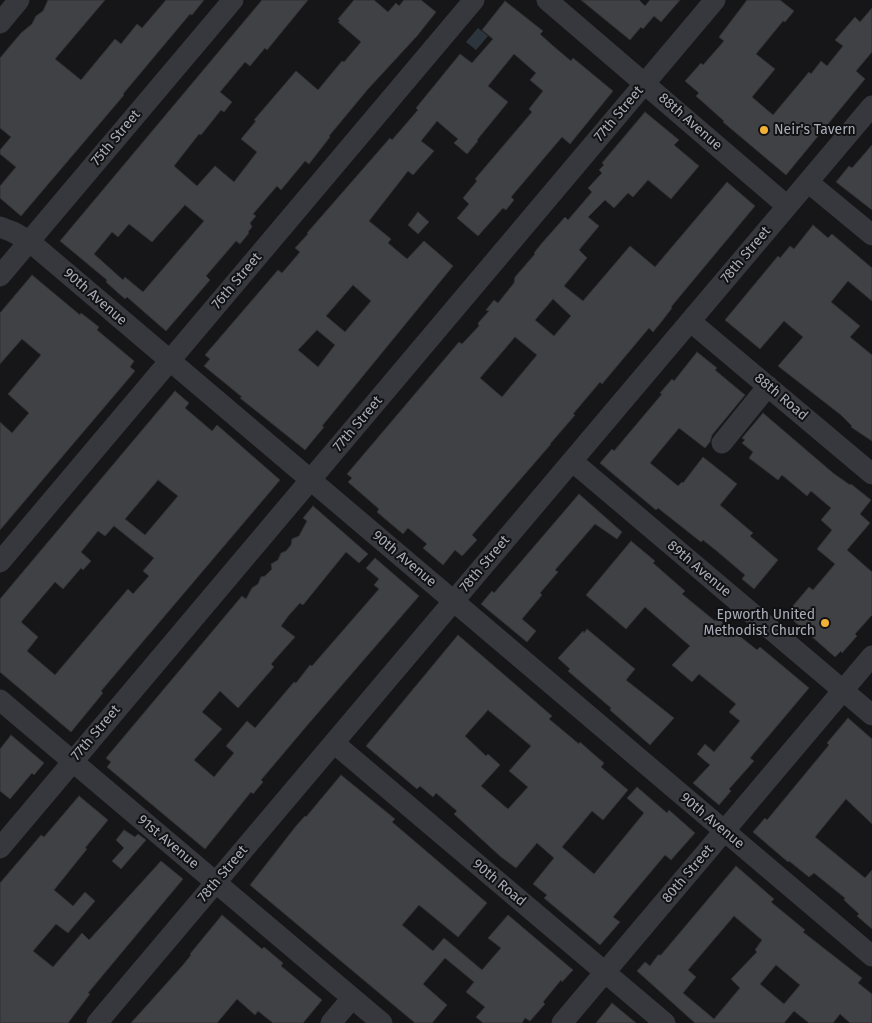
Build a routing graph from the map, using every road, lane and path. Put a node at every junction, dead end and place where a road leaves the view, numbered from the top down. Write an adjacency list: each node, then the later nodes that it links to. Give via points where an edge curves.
1 (19, 0): 6 (street)
2 (233, 0): 13 (street, 75th Street)
3 (474, 0): 16 (street, 76th Street)
4 (547, 0): 7 (street, 88th Avenue)
5 (715, 0): 7 (street, 77th Street)
6 (0, 23)
7 (645, 83): 10 (street, 88th Avenue); 21 (street, 77th Street)
8 (872, 106): 9 (street, 78th Street)
9 (808, 182): 10 (street, 78th Street); 12 (street)
10 (787, 206): 15 (street, 78th Street)
11 (0, 227): 13 (street, 90th Avenue)
12 (872, 235)
13 (30, 241): 14 (street, 75th Street); 16 (street, 90th Avenue)
14 (0, 276)
15 (690, 321): 17 (street, 88th Road); 19 (street, 78th Street)
16 (170, 361): 21 (street, 90th Avenue); 22 (street, 76th Street)
17 (768, 386): 18 (street); 20 (street, 88th Road)
18 (722, 443)
19 (572, 461): 23 (street, 78th Street); 25 (street, 89th Avenue)
20 (872, 474)
21 (310, 480): 23 (street, 90th Avenue); 29 (street, 77th Street)
22 (0, 562)
23 (453, 602): 28 (street, 78th Street); 30 (street, 90th Avenue)
24 (872, 656): 25 (street, 80th Street)
25 (843, 691): 27 (street, 89th Avenue); 30 (street, 80th Street)
26 (0, 700): 29 (street, 91st Avenue)
27 (872, 715)
28 (334, 743): 32 (street, 78th Street); 34 (street, 90th Road)
29 (72, 761): 31 (street, 77th Street); 32 (street, 91st Avenue)
30 (724, 832): 33 (street, 90th Avenue); 34 (street, 80th Street)
31 (0, 848)
32 (216, 883): 35 (street, 91st Avenue); 36 (street, 78th Street)
33 (872, 956)
34 (605, 972): 39 (street, 80th Street); 40 (street, 90th Road)
35 (352, 998): 37 (street); 38 (street, 91st Avenue)
36 (97, 1023)
37 (331, 1023)
38 (382, 1023)
39 (562, 1023)
40 (665, 1023)

